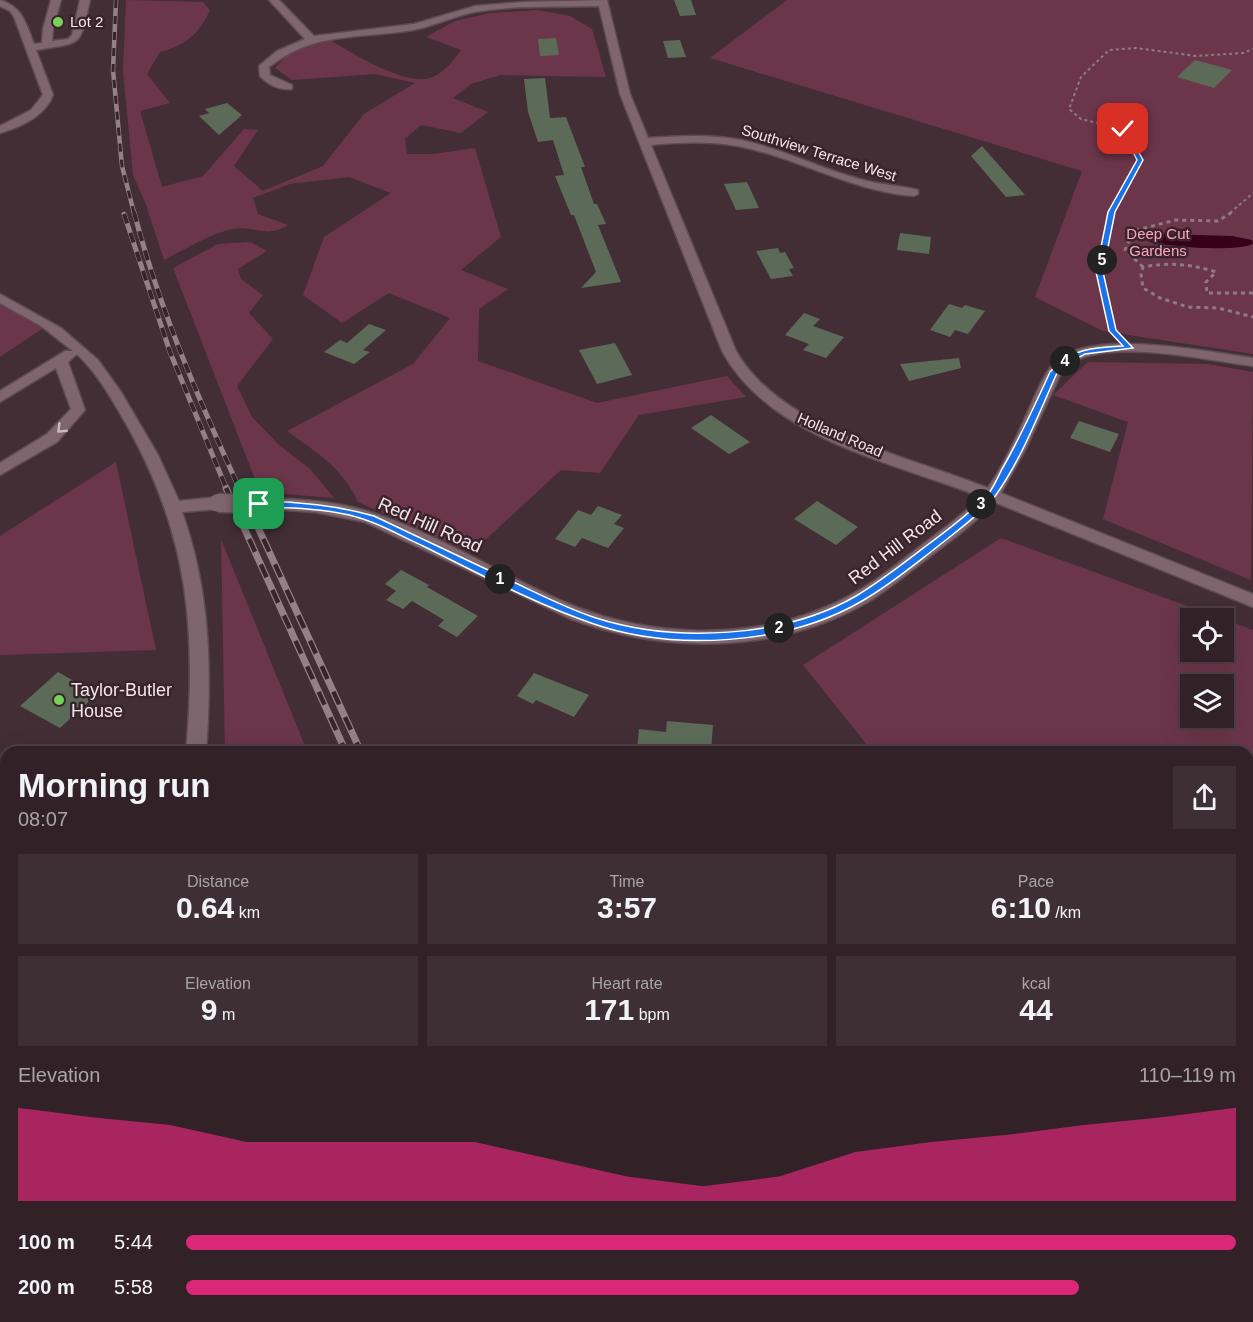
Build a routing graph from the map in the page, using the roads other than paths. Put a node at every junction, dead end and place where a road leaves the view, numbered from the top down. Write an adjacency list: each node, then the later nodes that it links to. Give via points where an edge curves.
1 (23, 0): 7 (street)
2 (56, 0): 9 (street)
3 (85, 0): 9 (street, via 77,36 71,41)
4 (274, 0): 8 (street)
5 (602, 1): 8 (street, via 509,5 463,12 417,27); 15 (street, Holland Road, via 625,94)
6 (0, 3): 7 (street)
7 (19, 17): 10 (street)
8 (310, 38): 11 (street, via 274,55 264,66 264,76)
9 (47, 45): 10 (street)
10 (31, 48): 13 (street, via 48,92 47,101 35,113)
11 (288, 87)
12 (0, 117): 13 (street)
13 (15, 122): 14 (street)
14 (0, 130)
15 (643, 142): 16 (street, Southview Terrace West, via 738,142 879,189); 23 (street, Holland Road, via 729,351 752,385 804,422)
16 (915, 192)
17 (0, 298): 18 (street, via 41,320)
18 (79, 348): 19 (street); 24 (street, via 100,369 144,440)
19 (60, 360): 21 (street); 22 (street, one-way to 22, via 78,401 78,410 52,438)
20 (1253, 362): 23 (street, Red Hill Road, via 1129,348 1099,349 1062,363)
21 (0, 396)
22 (0, 470)
23 (992, 495): 24 (street, Red Hill Road, bridge, via 944,537 859,599 793,625 713,636 653,633 595,621 555,606 370,518 321,507 218,503); 25 (street, Holland Road)
24 (173, 507): 26 (street, via 196,587 201,641)
25 (1253, 601)
26 (197, 746)

